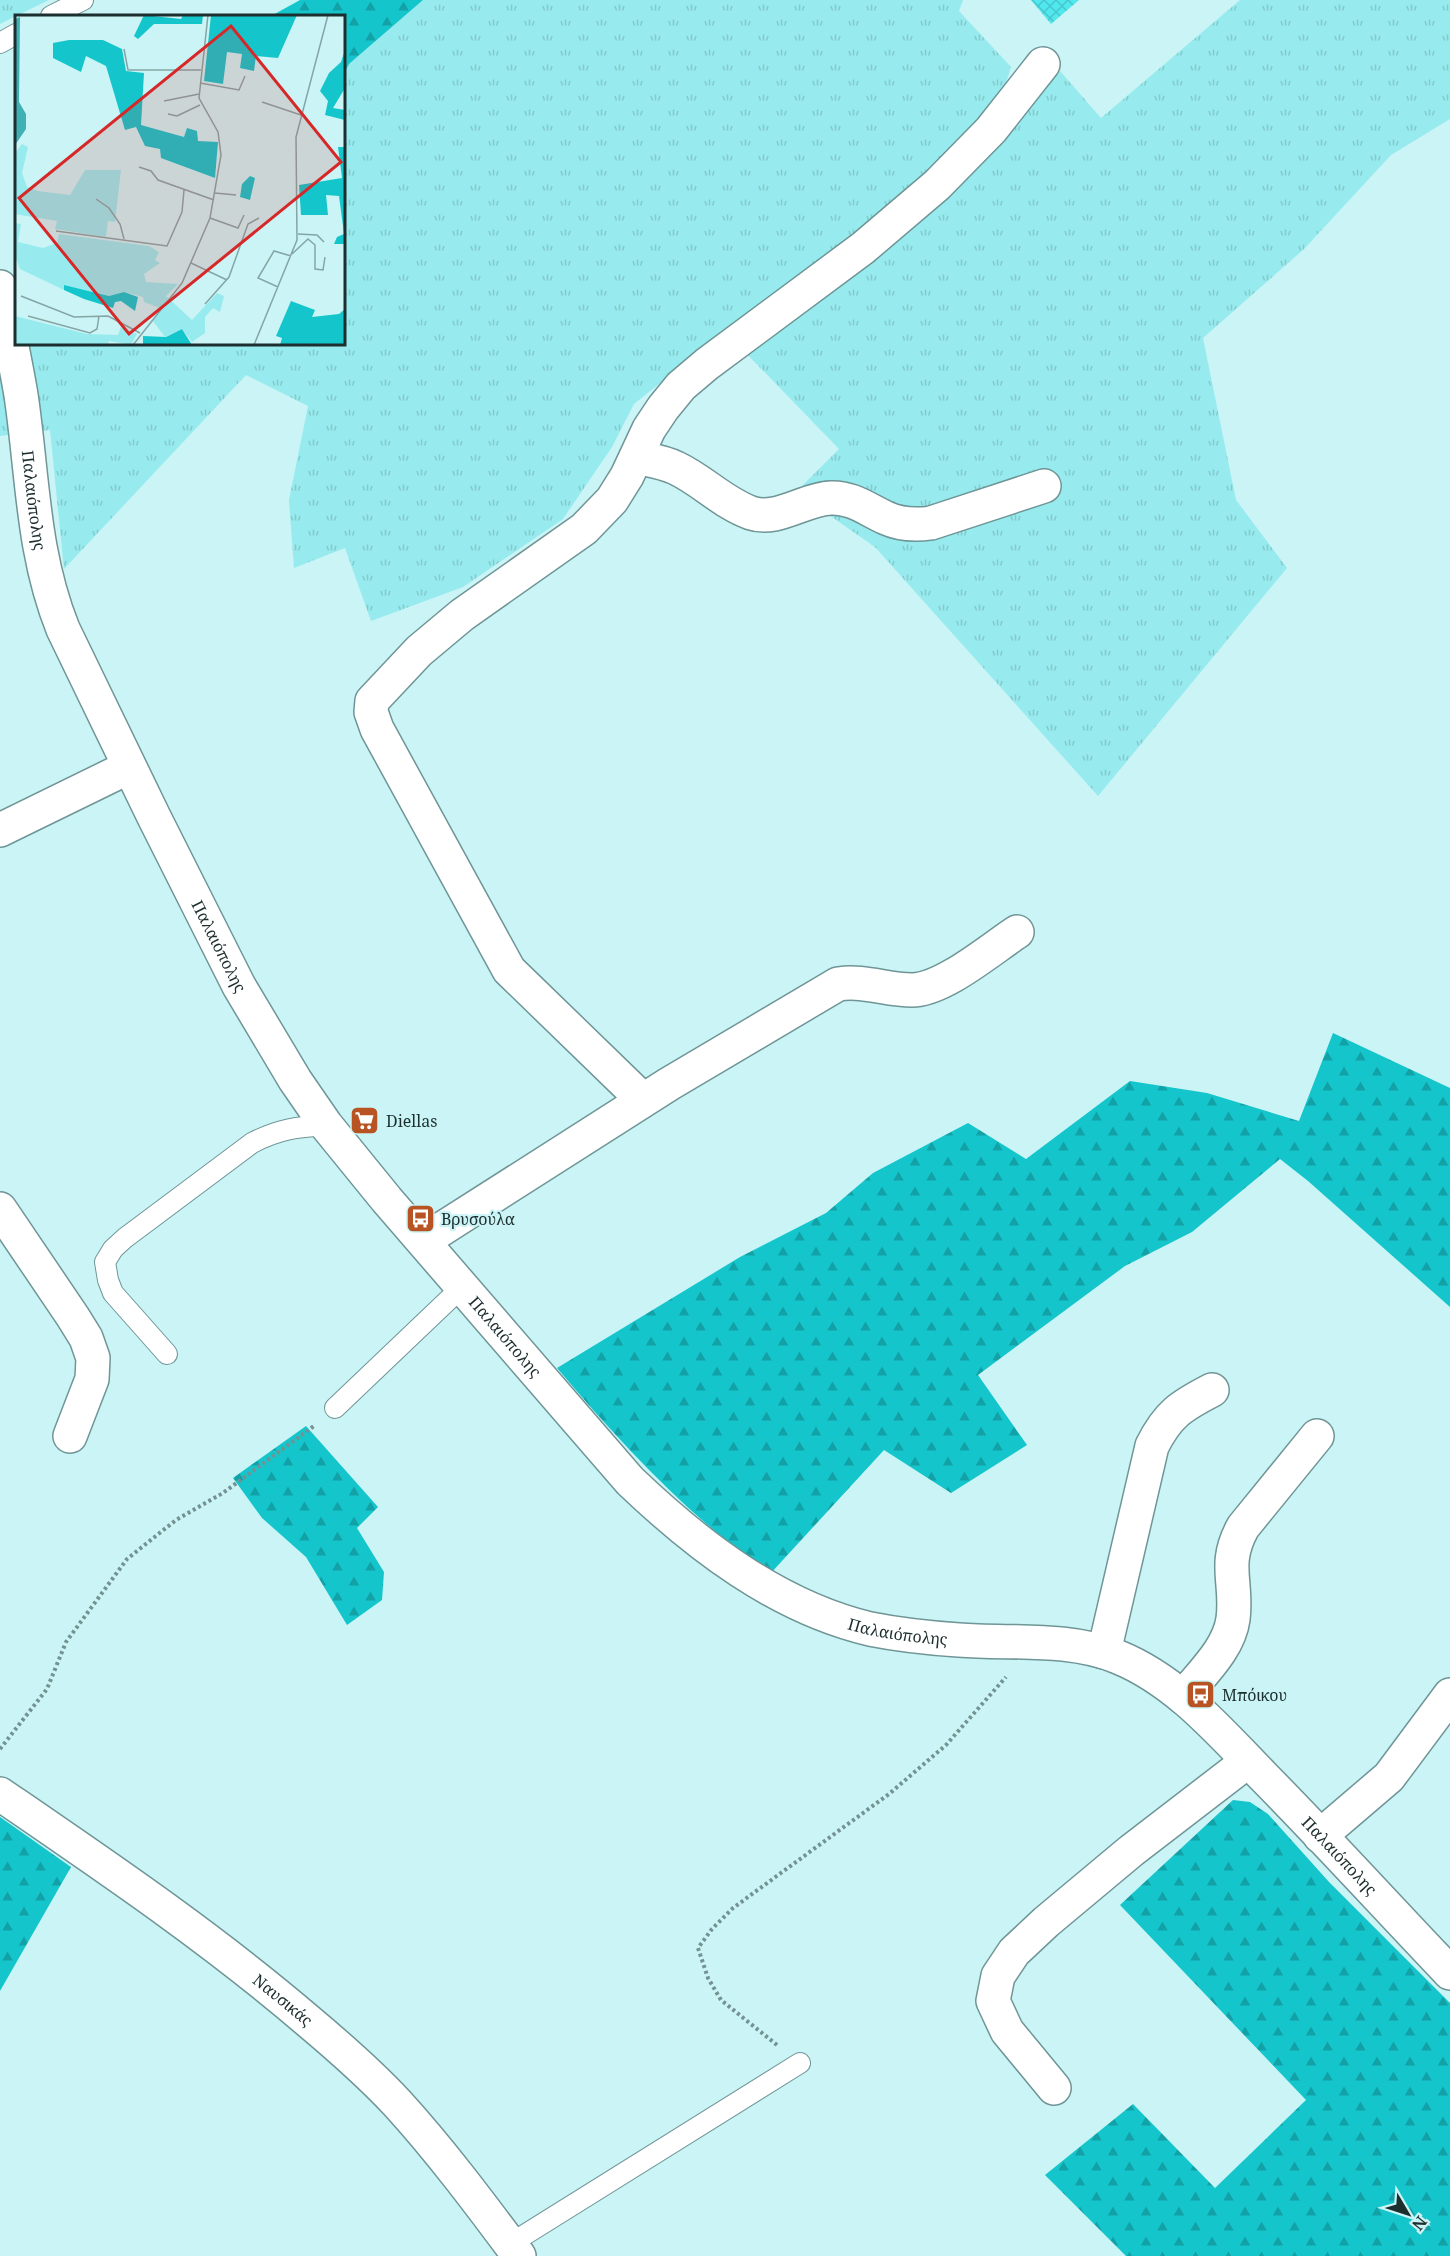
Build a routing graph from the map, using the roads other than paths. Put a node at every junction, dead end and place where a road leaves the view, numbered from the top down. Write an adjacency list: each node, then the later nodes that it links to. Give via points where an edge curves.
1 (83, 0): 2 (lane)
2 (53, 15)
3 (15, 35): 4 (lane)
4 (0, 43)
5 (1043, 64): 7 (street, via 991,130 937,185 681,387 663,408)
6 (0, 287): 9 (street, Παλαιόπολης, via 21,395 45,575 63,629)
7 (636, 456): 8 (street, via 674,467 754,514 769,515 832,498 915,526); 12 (street, via 616,494 591,522 430,641 378,691 371,712 509,970)
8 (1044, 486)
9 (129, 766): 10 (street); 13 (street, Παλαιόπολης, via 239,986)
10 (0, 830)
11 (1017, 932): 12 (street, via 931,987 912,990 855,982 838,984)
12 (643, 1100): 15 (street)
13 (326, 1125): 15 (street, Παλαιόπολης); 17 (lane, via 291,1127 252,1143 113,1249 105,1262 114,1293)
14 (0, 1209): 20 (street, via 73,1317 93,1358 92,1379)
15 (423, 1241): 16 (street, Παλαιόπολης)
16 (463, 1286): 19 (lane); 22 (street, Παλαιόπολης, via 630,1481 670,1520 731,1564 801,1604 836,1619 915,1637 1036,1642)
17 (167, 1354)
18 (1212, 1390): 22 (street, via 1170,1416 1152,1446)
19 (335, 1408)
20 (70, 1436)
21 (1317, 1436): 24 (street, via 1238,1536 1231,1559 1231,1629 1224,1645)
22 (1104, 1652): 24 (street, Παλαιόπολης, via 1156,1676)
23 (1450, 1695): 27 (street, via 1389,1777)
24 (1183, 1697): 25 (street, Παλαιόπολης)
25 (1248, 1761): 27 (street, Παλαιόπολης); 30 (street, via 1046,1922 1014,1952 998,1976 993,2001 1007,2031)
26 (0, 1794): 31 (street, Ναυσικάς, via 193,1928 323,2034 396,2102)
27 (1320, 1836): 28 (street, Παλαιόπολης)
28 (1450, 1973)
29 (800, 2063): 31 (lane)
30 (1054, 2088)
31 (515, 2250)

